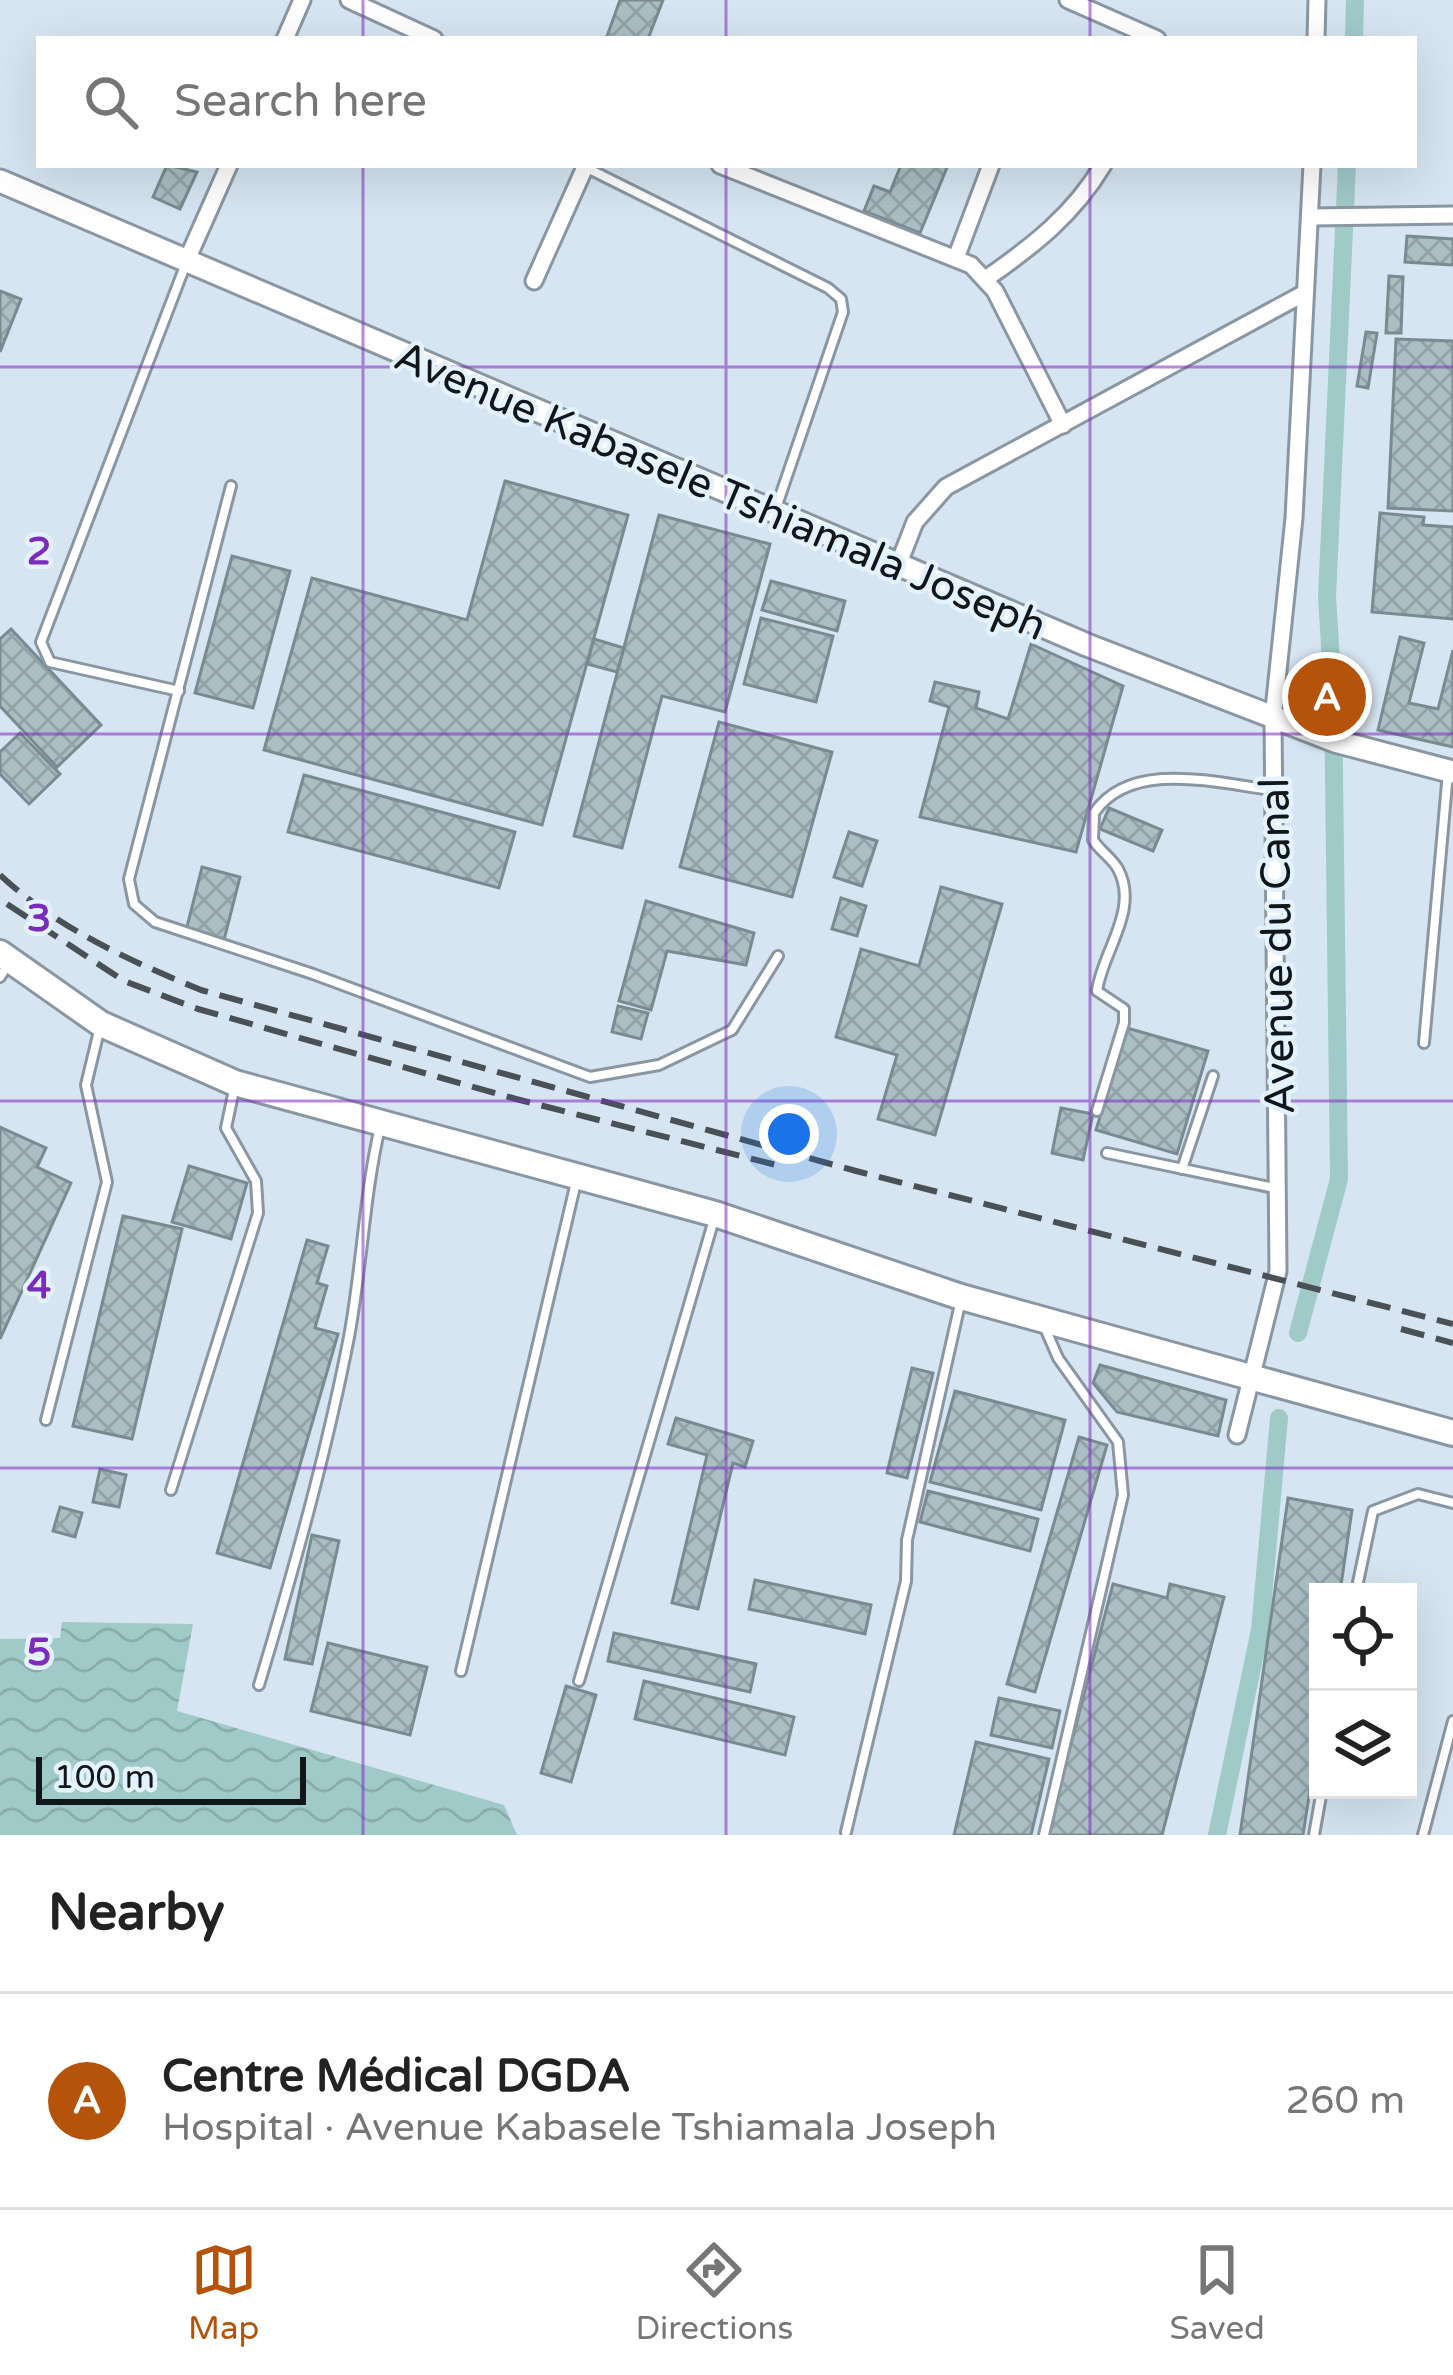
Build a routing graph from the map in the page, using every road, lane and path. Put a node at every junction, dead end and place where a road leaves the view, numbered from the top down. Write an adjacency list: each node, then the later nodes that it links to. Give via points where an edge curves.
1 (302, 0): 5 (street)
2 (349, 0): 6 (street)
3 (1069, 0): 7 (street)
4 (1317, 0): 8 (street)
5 (286, 36)
6 (427, 36)
7 (1150, 36)
8 (1316, 36)
9 (228, 168): 20 (street)
10 (584, 168): 22 (street)
11 (589, 168): 26 (lane, via 841,299)
12 (728, 168): 19 (street)
13 (990, 168): 19 (street)
14 (1101, 168): 21 (street, via 1083,199)
15 (1312, 168): 18 (street, Avenue du Canal)
16 (0, 181): 20 (main road, Avenue Kabasele Tshiamala Joseph)
17 (1453, 214): 18 (street)
18 (1319, 216): 23 (street, Avenue du Canal)
19 (956, 258): 21 (street)
20 (186, 262): 26 (main road, Avenue Kabasele Tshiamala Joseph); 28 (lane, via 41,642 50,662)
21 (987, 278): 24 (street)
22 (534, 281)
23 (1303, 294): 24 (street); 29 (street, Avenue du Canal, via 1294,518)
24 (1063, 425): 27 (street, via 946,487 915,522)
25 (231, 486): 28 (lane)
26 (775, 512): 27 (main road, Avenue Kabasele Tshiamala Joseph)
27 (899, 563): 29 (main road, Avenue Kabasele Tshiamala Joseph)
28 (178, 692): 32 (lane, via 129,879 134,904 154,922 590,1077 659,1065 732,1030)
29 (1273, 719): 30 (main road, Avenue Kabasele Tshiamala Joseph); 31 (street, Avenue du Canal)
30 (1450, 772): 35 (lane)
31 (1271, 790): 38 (lane, via 1166,779 1122,788 1094,813 1093,840 1119,871 1124,895 1097,991 1124,1009 1124,1023); 43 (street, Avenue du Canal)
32 (778, 956)
33 (3, 964): 34 (main road)
34 (100, 1024): 37 (main road); 48 (lane, via 86,1085 107,1182)
35 (1424, 1043)
36 (1213, 1076): 41 (lane)
37 (235, 1083): 39 (main road); 51 (lane, via 226,1128 256,1181 258,1213)
38 (1097, 1111)
39 (381, 1126): 42 (main road); 56 (lane, via 313,1509)
40 (1107, 1154): 41 (lane)
41 (1182, 1169): 43 (lane)
42 (578, 1177): 44 (main road); 54 (lane)
43 (1281, 1190): 47 (street, Avenue du Canal, via 1278,1271)
44 (715, 1214): 45 (main road); 55 (lane)
45 (961, 1297): 46 (main road); 59 (lane)
46 (1041, 1318): 47 (main road); 60 (lane, via 1058,1358 1118,1442 1123,1495)
47 (1258, 1377): 49 (main road); 50 (street, Avenue du Canal)
48 (46, 1420)
49 (1453, 1433)
50 (1237, 1435)
51 (171, 1490)
52 (1453, 1503): 53 (lane, via 1418,1494 1373,1511)
53 (1358, 1583)
54 (461, 1671)
55 (579, 1681)
56 (259, 1685)
57 (1453, 1721): 62 (lane)
58 (1320, 1799): 61 (lane)
59 (846, 1832)
60 (1045, 1835)
61 (1314, 1835)
62 (1423, 1835)

